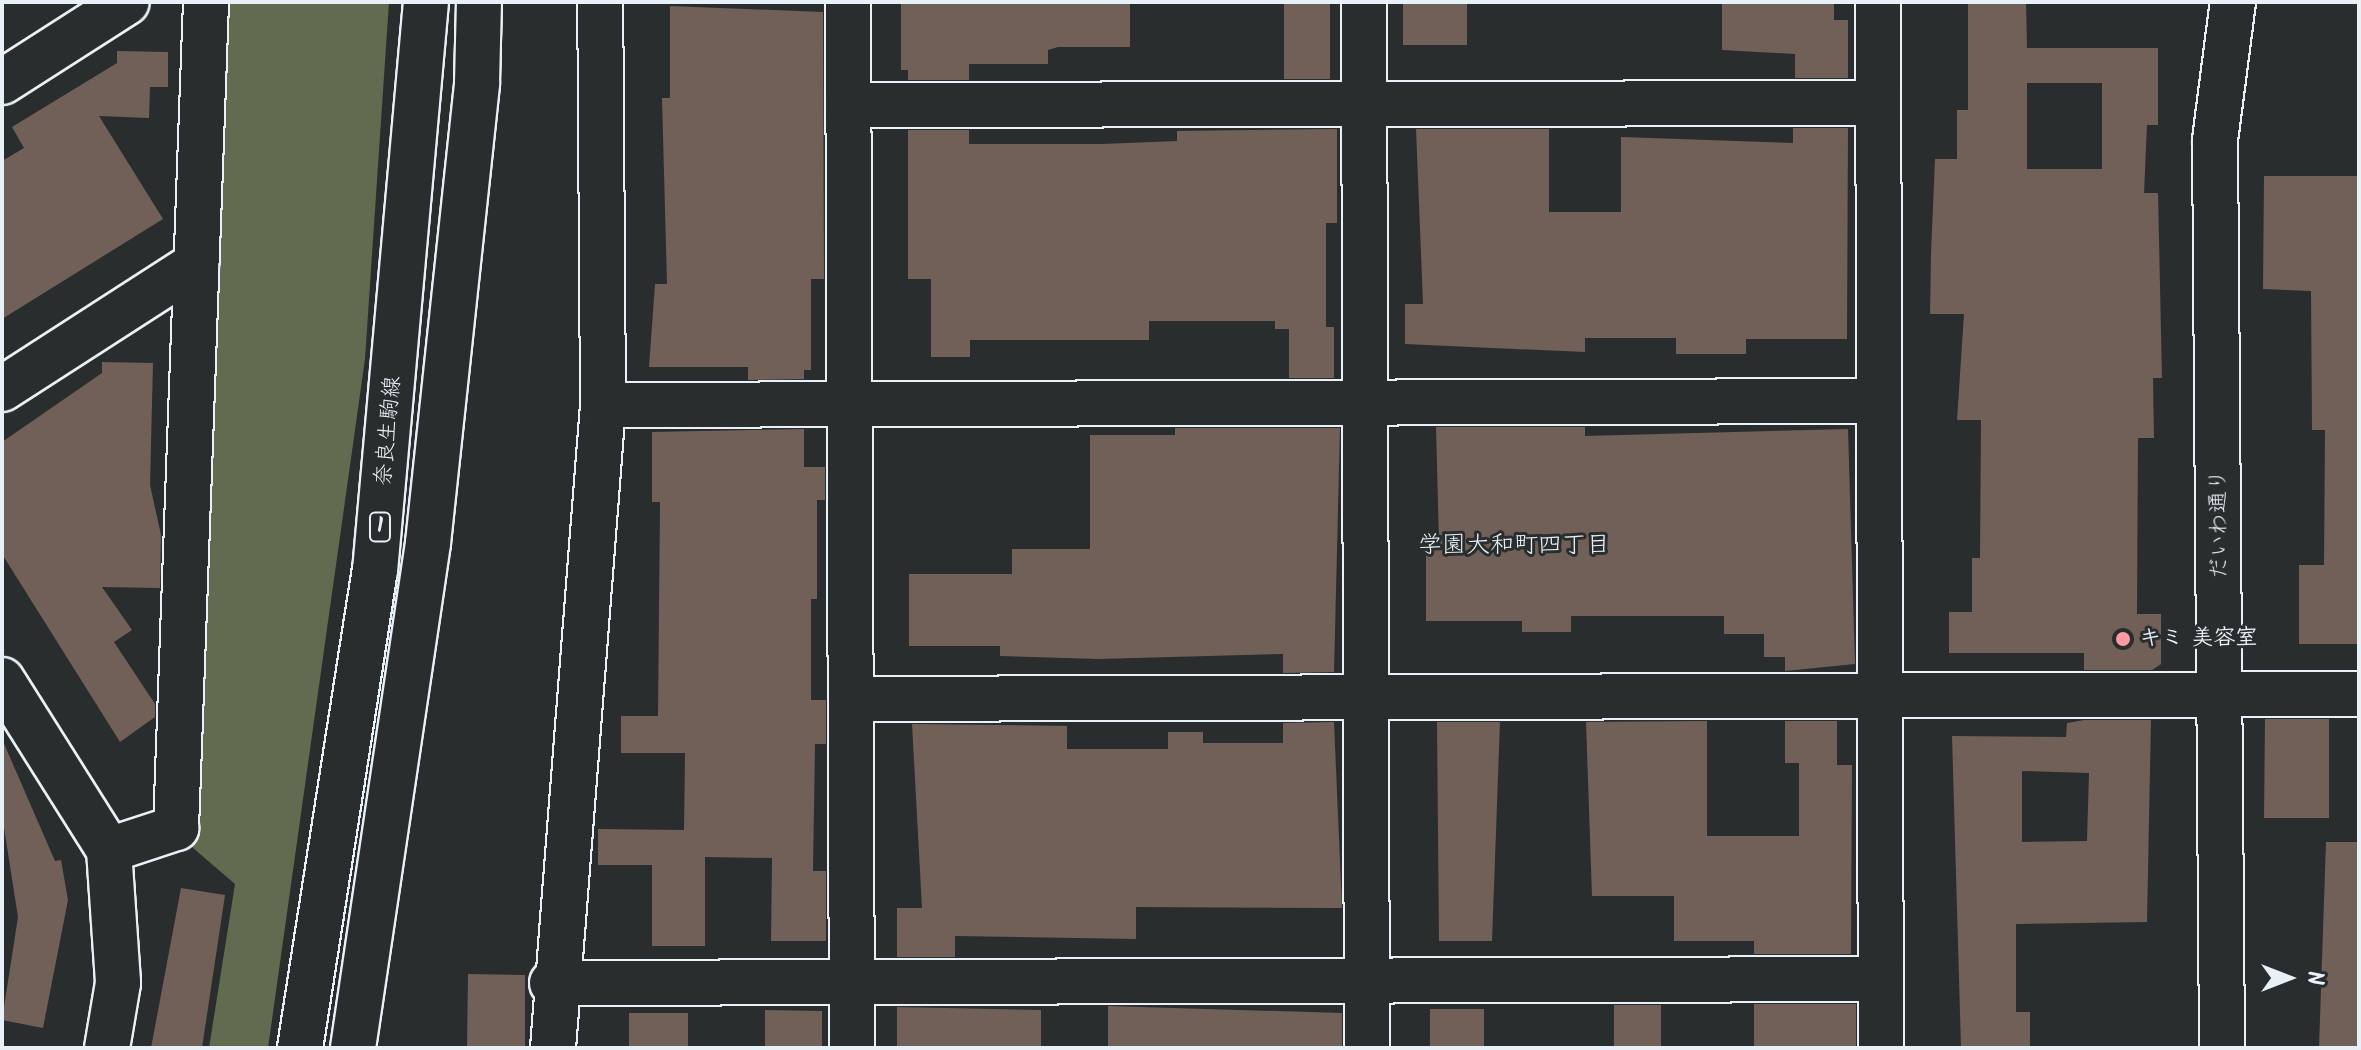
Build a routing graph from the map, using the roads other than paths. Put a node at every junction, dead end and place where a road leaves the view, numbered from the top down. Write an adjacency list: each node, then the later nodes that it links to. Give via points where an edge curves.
1 (127, 2): 10 (street)
2 (206, 2): 14 (street)
3 (426, 2): 32 (street, 奈良生駒線 / 1, via 375,571)
4 (479, 2): 33 (street, via 477,83 428,543)
5 (600, 2): 19 (street)
6 (848, 2): 12 (street)
7 (1364, 2): 13 (street)
8 (1878, 2): 11 (street)
9 (2233, 2): 23 (street, だいわ通り, via 2215,140)
10 (2, 82)
11 (1878, 103): 13 (street); 18 (street)
12 (848, 105): 13 (street); 16 (street)
13 (1364, 105): 17 (street)
14 (196, 264): 15 (street); 26 (street, via 176,828)
15 (2, 389)
16 (849, 401): 17 (street); 19 (street); 25 (street)
17 (1365, 401): 18 (street); 24 (street)
18 (1879, 401): 21 (street)
19 (603, 405): 30 (street)
20 (4, 689): 26 (street)
21 (1880, 694): 23 (street); 24 (street); 27 (street)
22 (2359, 694): 23 (street)
23 (2222, 695): 38 (street, だいわ通り)
24 (1366, 698): 25 (street); 28 (street)
25 (851, 699): 29 (street)
26 (109, 850): 31 (street, via 118,983)
27 (1881, 979): 28 (street); 37 (street)
28 (1367, 981): 29 (street); 36 (street)
29 (851, 982): 30 (street); 35 (street)
30 (552, 983): 34 (street)
31 (107, 1048)
32 (300, 1048)
33 (353, 1048)
34 (553, 1048)
35 (852, 1048)
36 (1367, 1048)
37 (1881, 1048)
38 (2222, 1048)

